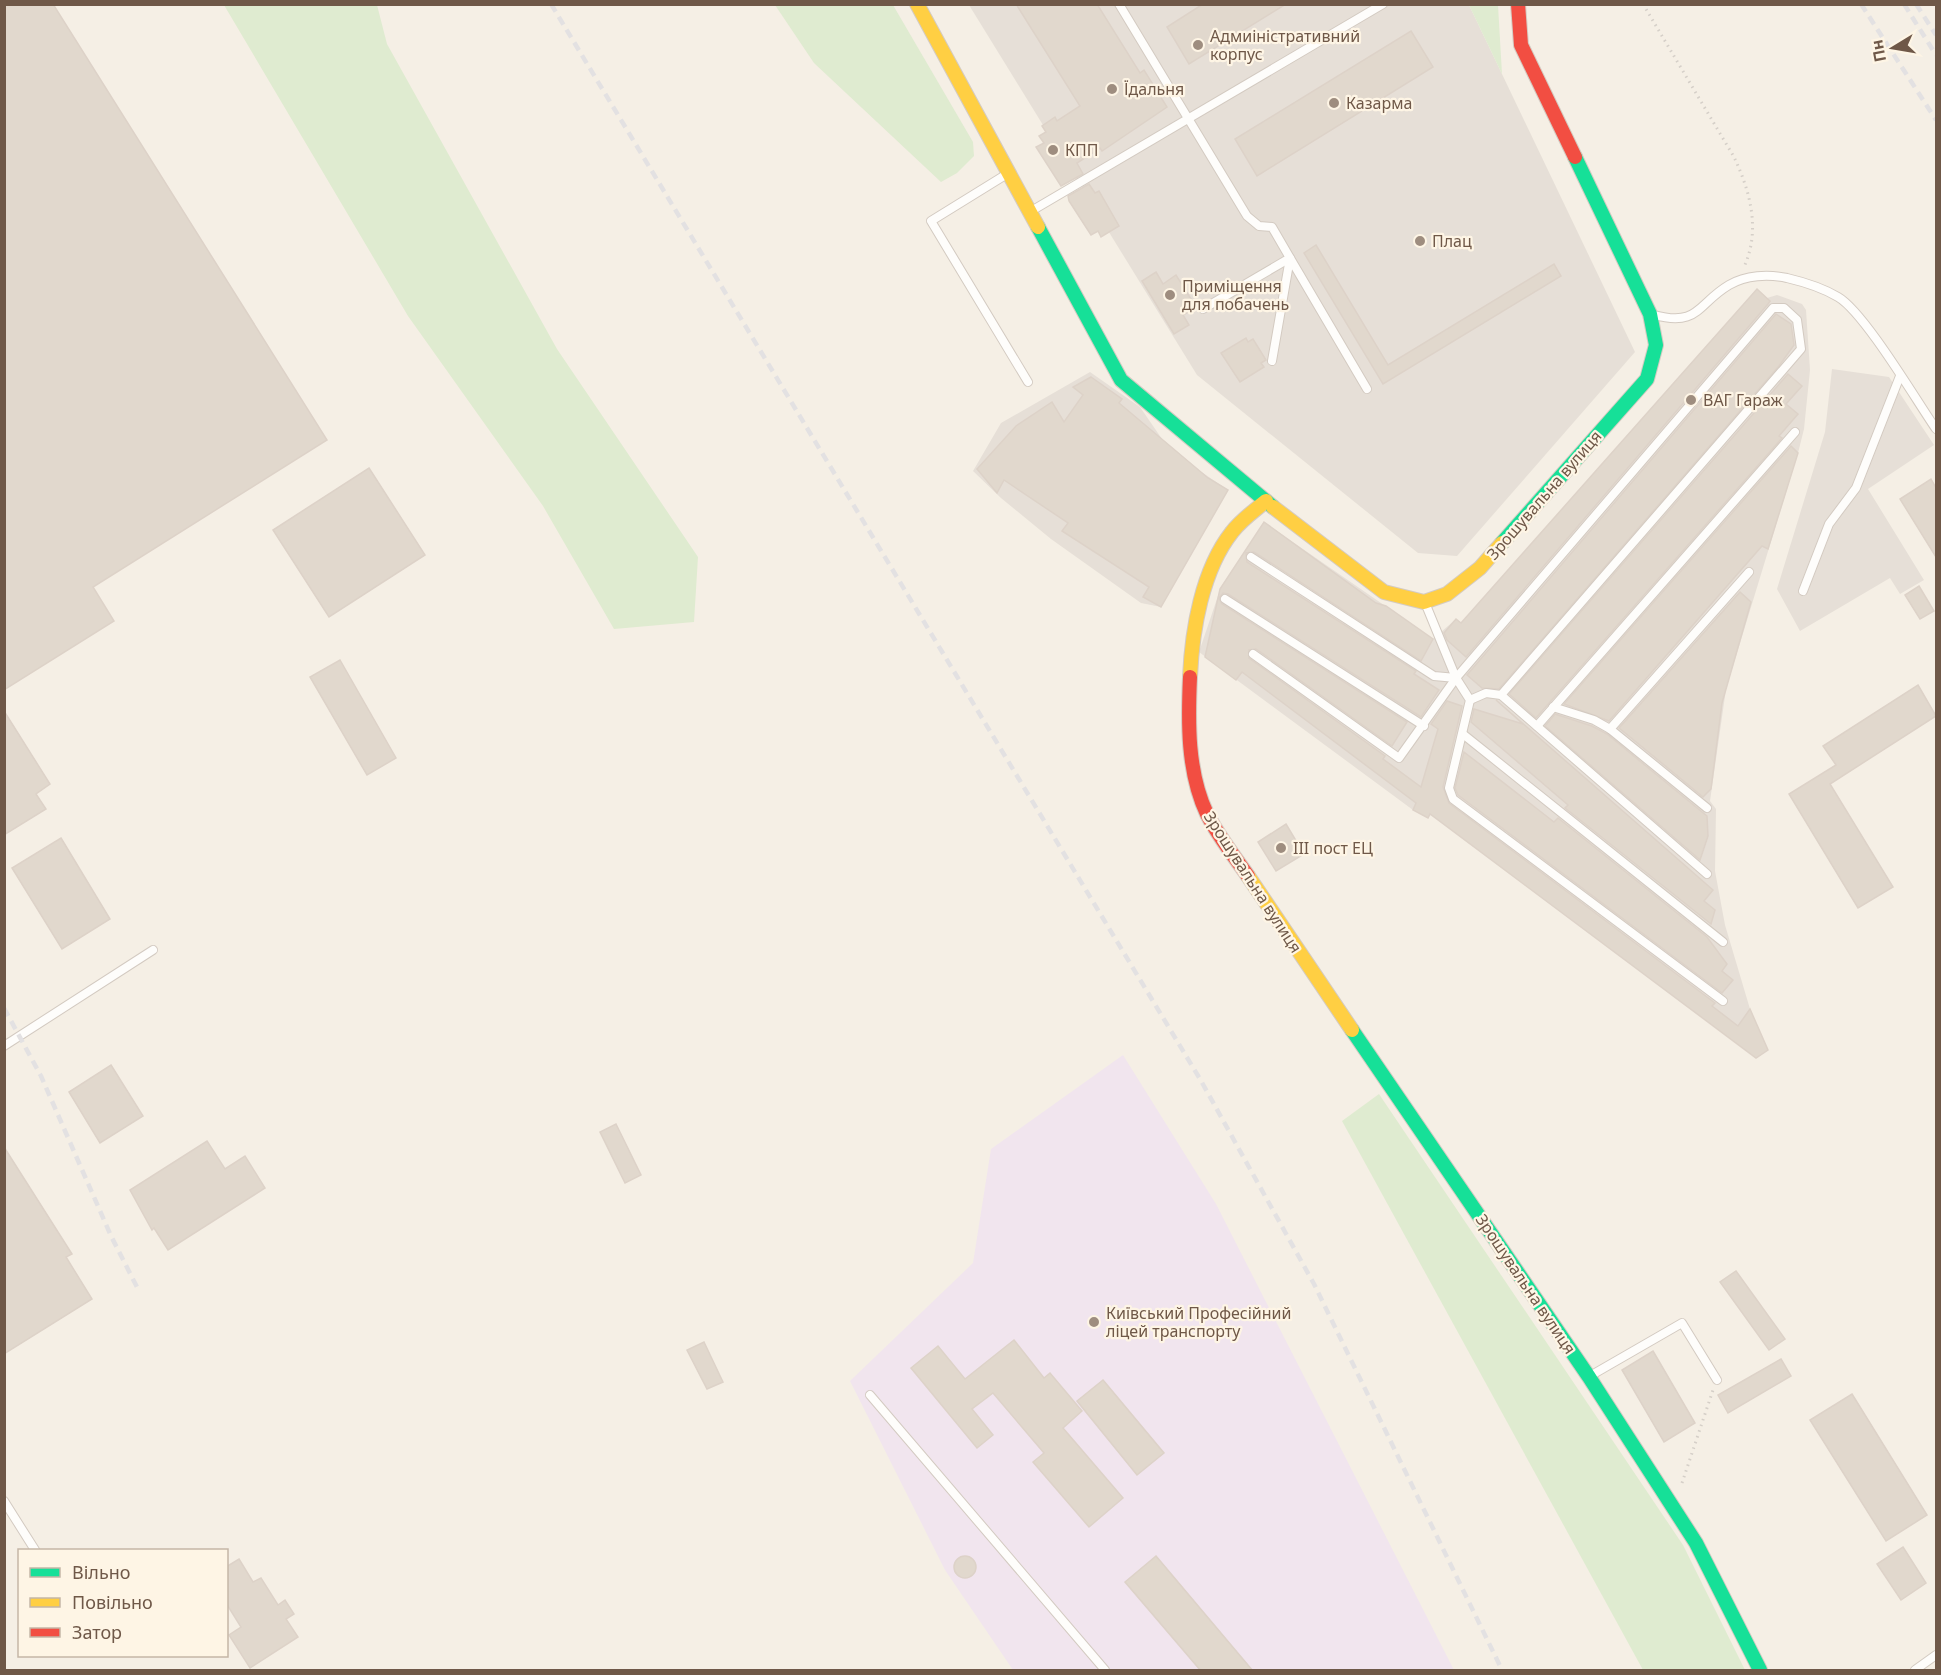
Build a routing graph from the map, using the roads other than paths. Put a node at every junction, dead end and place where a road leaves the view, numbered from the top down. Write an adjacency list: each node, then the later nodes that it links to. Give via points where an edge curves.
1 (917, 4): 6 (street)
2 (1119, 4): 5 (lane)
3 (1383, 4): 5 (lane)
4 (1518, 4): 10 (street, Зрошувальна вулиця, via 1521,45)
5 (1189, 118): 7 (lane); 8 (lane, via 1247,216 1259,226 1272,227)
6 (1008, 174): 7 (street); 13 (lane, via 931,221)
7 (1029, 213): 17 (street, via 1121,380)
8 (1290, 258): 9 (lane); 11 (lane); 14 (lane)
9 (1203, 309)
10 (1650, 314): 12 (lane, via 1676,320 1701,310 1738,280 1772,275 1802,281 1840,297 1861,319); 22 (street, Зрошувальна вулиця, via 1656,345 1647,379 1480,568 1447,594)
11 (1272, 362)
12 (1900, 376): 15 (lane); 20 (lane, via 1856,488 1829,524)
13 (1028, 382)
14 (1367, 389)
15 (1936, 429)
16 (1795, 432): 27 (lane)
17 (1266, 501): 22 (street, via 1384,592); 38 (street, Зрошувальна вулиця, via 1227,538 1195,626 1189,702 1194,774 1203,804 1269,909)
18 (1251, 557): 24 (lane, via 1434,675)
19 (1749, 572): 30 (lane)
20 (1803, 591)
21 (1225, 599): 28 (lane)
22 (1424, 602): 24 (lane)
23 (1253, 654): 28 (lane, via 1399,758)
24 (1456, 678): 25 (lane, via 1773,308 1784,308 1797,320 1801,349); 26 (lane); 28 (lane)
25 (1501, 695): 26 (lane, via 1486,693); 29 (lane)
26 (1470, 700): 31 (lane)
27 (1553, 707): 29 (lane); 30 (lane)
28 (1424, 726)
29 (1537, 726): 33 (lane)
30 (1610, 729): 32 (lane)
31 (1464, 735): 34 (lane); 36 (lane, via 1449,788 1453,799)
32 (1707, 808)
33 (1707, 874)
34 (1723, 942)
35 (153, 950): 37 (lane)
36 (1723, 1001)
37 (4, 1046)
38 (1589, 1377): 39 (lane, via 1682,1323); 45 (street, Зрошувальна вулиця, via 1696,1543)
39 (1717, 1380)
40 (870, 1395): 44 (lane)
41 (4, 1501): 42 (lane)
42 (34, 1549)
43 (1936, 1655): 46 (lane)
44 (1105, 1671)
45 (1760, 1671)
46 (1916, 1671)

